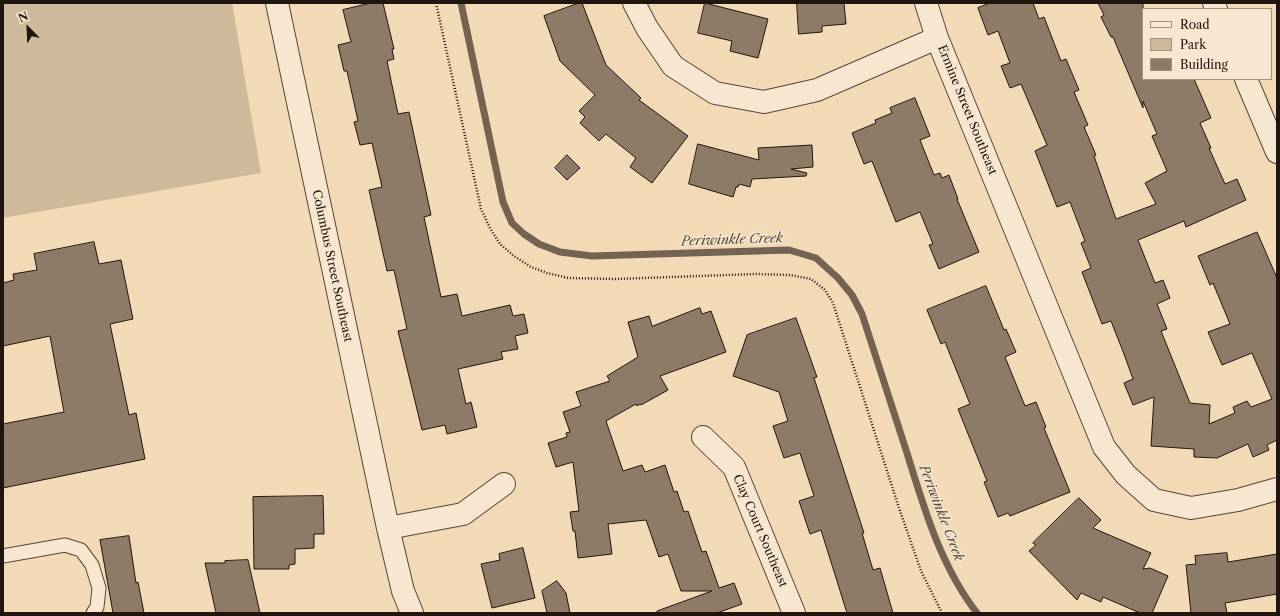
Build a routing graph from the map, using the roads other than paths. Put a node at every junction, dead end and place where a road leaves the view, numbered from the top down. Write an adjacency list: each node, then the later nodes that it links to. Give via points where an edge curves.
1 (276, 3): 10 (street, Columbus Street Southeast)
2 (634, 3): 4 (street, Ermine Street Southeast, via 647,28 674,66 715,93 764,102 817,90)
3 (926, 3): 4 (street)
4 (937, 38): 9 (street, Ermine Street Southeast, via 1104,447 1126,475 1154,500 1191,508 1238,500)
5 (1246, 80): 6 (street)
6 (1277, 152)
7 (703, 437): 14 (street, Clay Court Southeast, via 734,467)
8 (504, 484): 10 (street, via 463,514)
9 (1277, 489)
10 (388, 528): 13 (street, Columbus Street Southeast, via 403,592)
11 (3, 556): 12 (lane, via 65,545 81,550 92,565 99,588 97,607)
12 (93, 613)
13 (412, 613)
14 (794, 613)

